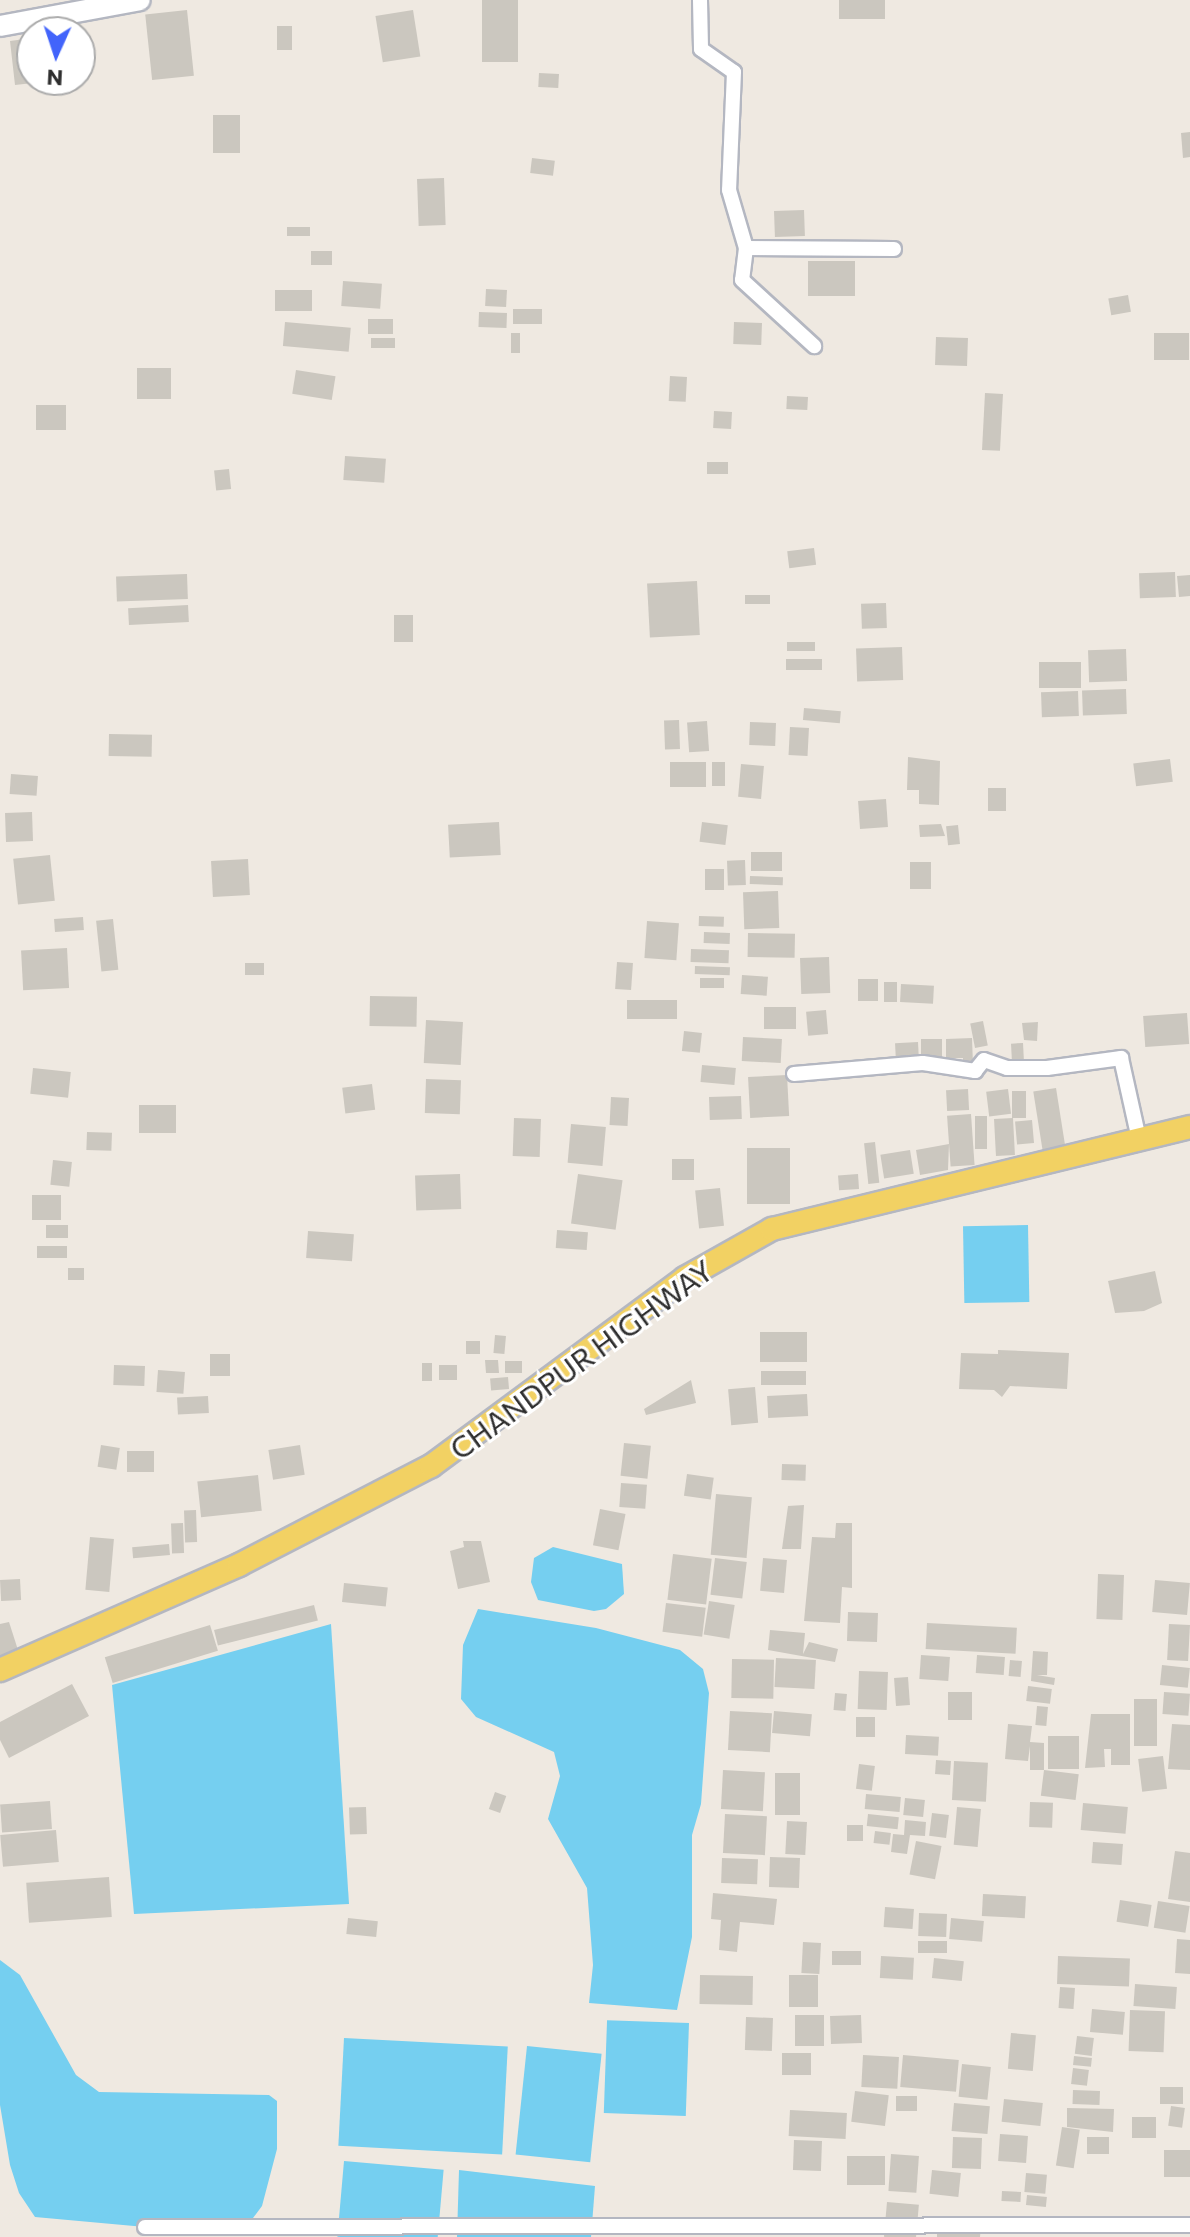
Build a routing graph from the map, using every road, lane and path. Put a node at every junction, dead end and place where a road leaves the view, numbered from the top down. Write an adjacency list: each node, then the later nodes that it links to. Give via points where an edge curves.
1 (140, 0): 3 (street)
2 (700, 0): 4 (street, via 701,49 734,72 729,190)
3 (0, 26)
4 (746, 248): 5 (street); 6 (street, via 742,280)
5 (894, 249)
6 (814, 346)
7 (794, 1074): 9 (street, via 923,1063 975,1071 984,1060 1007,1068 1047,1068 1121,1058)
8 (1190, 1127): 9 (main road, CHANDPUR HIGHWAY)
9 (1139, 1139): 10 (main road, CHANDPUR HIGHWAY, via 772,1229 685,1278 431,1466 239,1565)
10 (0, 1670)
11 (1190, 2225): 12 (street)
12 (145, 2227)

